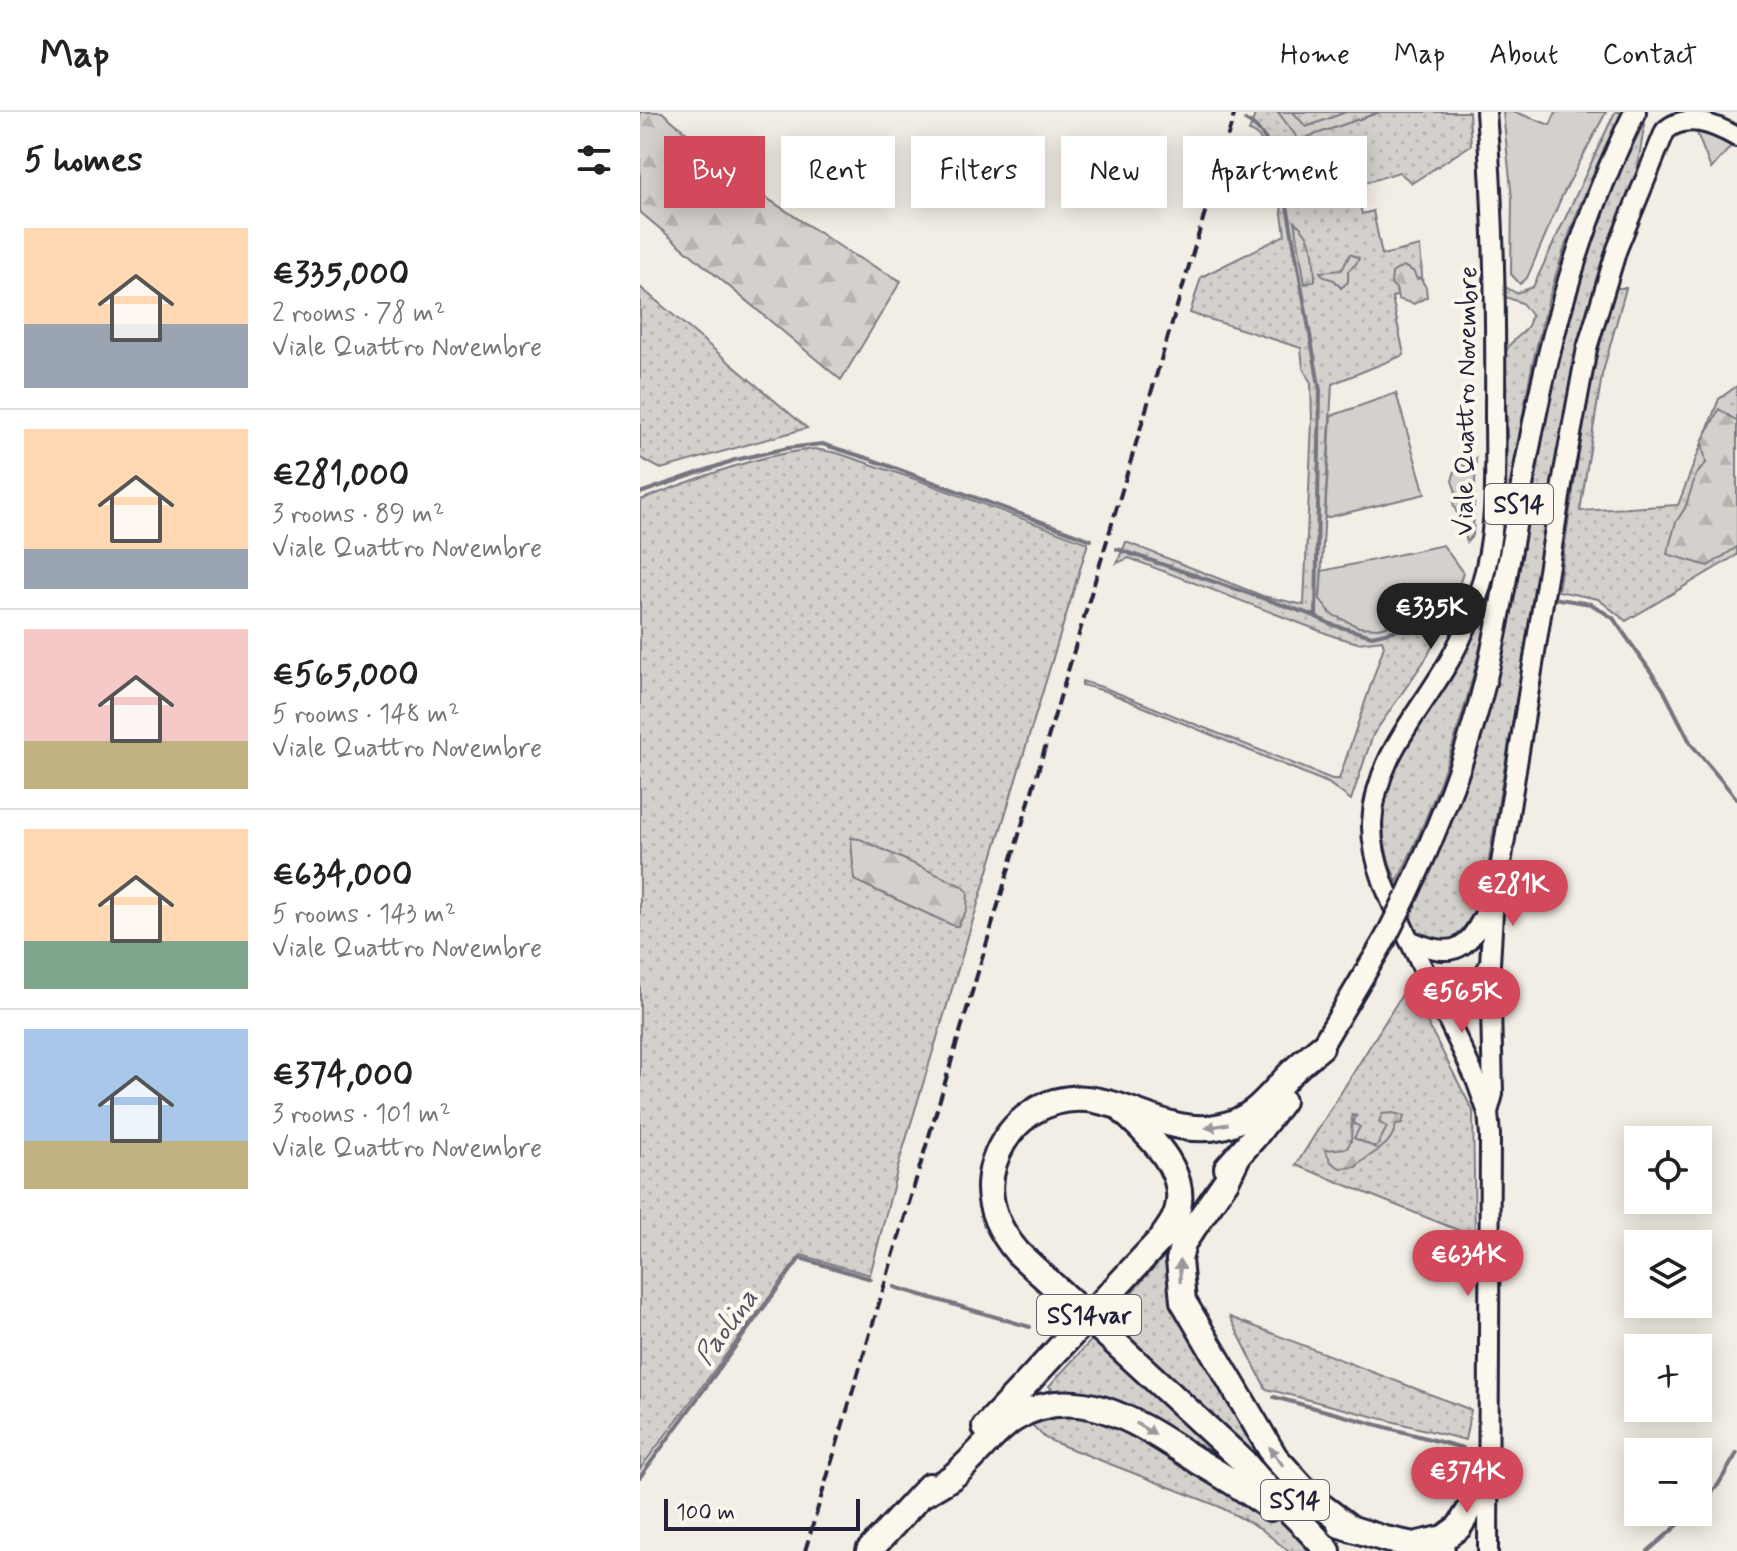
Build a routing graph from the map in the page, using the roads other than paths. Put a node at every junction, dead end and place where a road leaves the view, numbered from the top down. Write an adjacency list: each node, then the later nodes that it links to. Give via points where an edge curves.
1 (1486, 112): 5 (main road, Viale Quattro Novembre, via 1495,523 1469,621 1396,742 1377,790 1372,822 1386,887)
2 (1635, 112): 9 (main road, SS14, bridge, via 1572,266 1544,372 1478,709 1451,791 1384,941)
3 (1737, 137): 4 (main road, via 1703,119 1682,118 1665,131 1617,249 1587,348)
4 (1496, 889): 5 (main road, via 1477,931 1464,945 1439,951); 6 (main road)
5 (1409, 940): 7 (main road, Viale Quattro Novembre)
6 (1490, 964): 7 (main road, via 1482,978 1462,991); 8 (main road)
7 (1432, 987): 10 (main road, Viale Quattro Novembre)
8 (1491, 1015): 10 (main road); 12 (main road, via 1493,1094)
9 (1321, 1047): 11 (highway, one-way to 11, via 1256,1111 1221,1127 1180,1127); 13 (highway, SS14var)
10 (1470, 1068): 12 (main road, Viale Quattro Novembre)
11 (1117, 1106): 14 (highway, via 1157,1144 1174,1173 1178,1206); 15 (highway, via 1070,1098 1025,1117 997,1153 991,1206 1018,1253)
12 (1488, 1113): 16 (main road, Viale Quattro Novembre)
13 (1238, 1156): 14 (highway, SS14var); 18 (highway, one-way to 13, via 1316,1502 1275,1457 1183,1301 1183,1243)
14 (1160, 1240): 17 (highway, SS14var, bridge)
15 (1243, 1461): 18 (highway, SS14, via 1311,1510); 21 (highway)
16 (1488, 1480): 19 (highway, via 1459,1527 1444,1538); 23 (main road, Viale Quattro Novembre)
17 (920, 1496): 20 (highway, SS14var); 21 (highway, one-way to 21, via 952,1477 1015,1418 1036,1408 1073,1403 1109,1410 1149,1430 1258,1499)
18 (1352, 1529): 19 (highway)
19 (1417, 1544): 22 (highway)
20 (869, 1551)
21 (1326, 1551)
22 (1442, 1551)
23 (1488, 1551)

